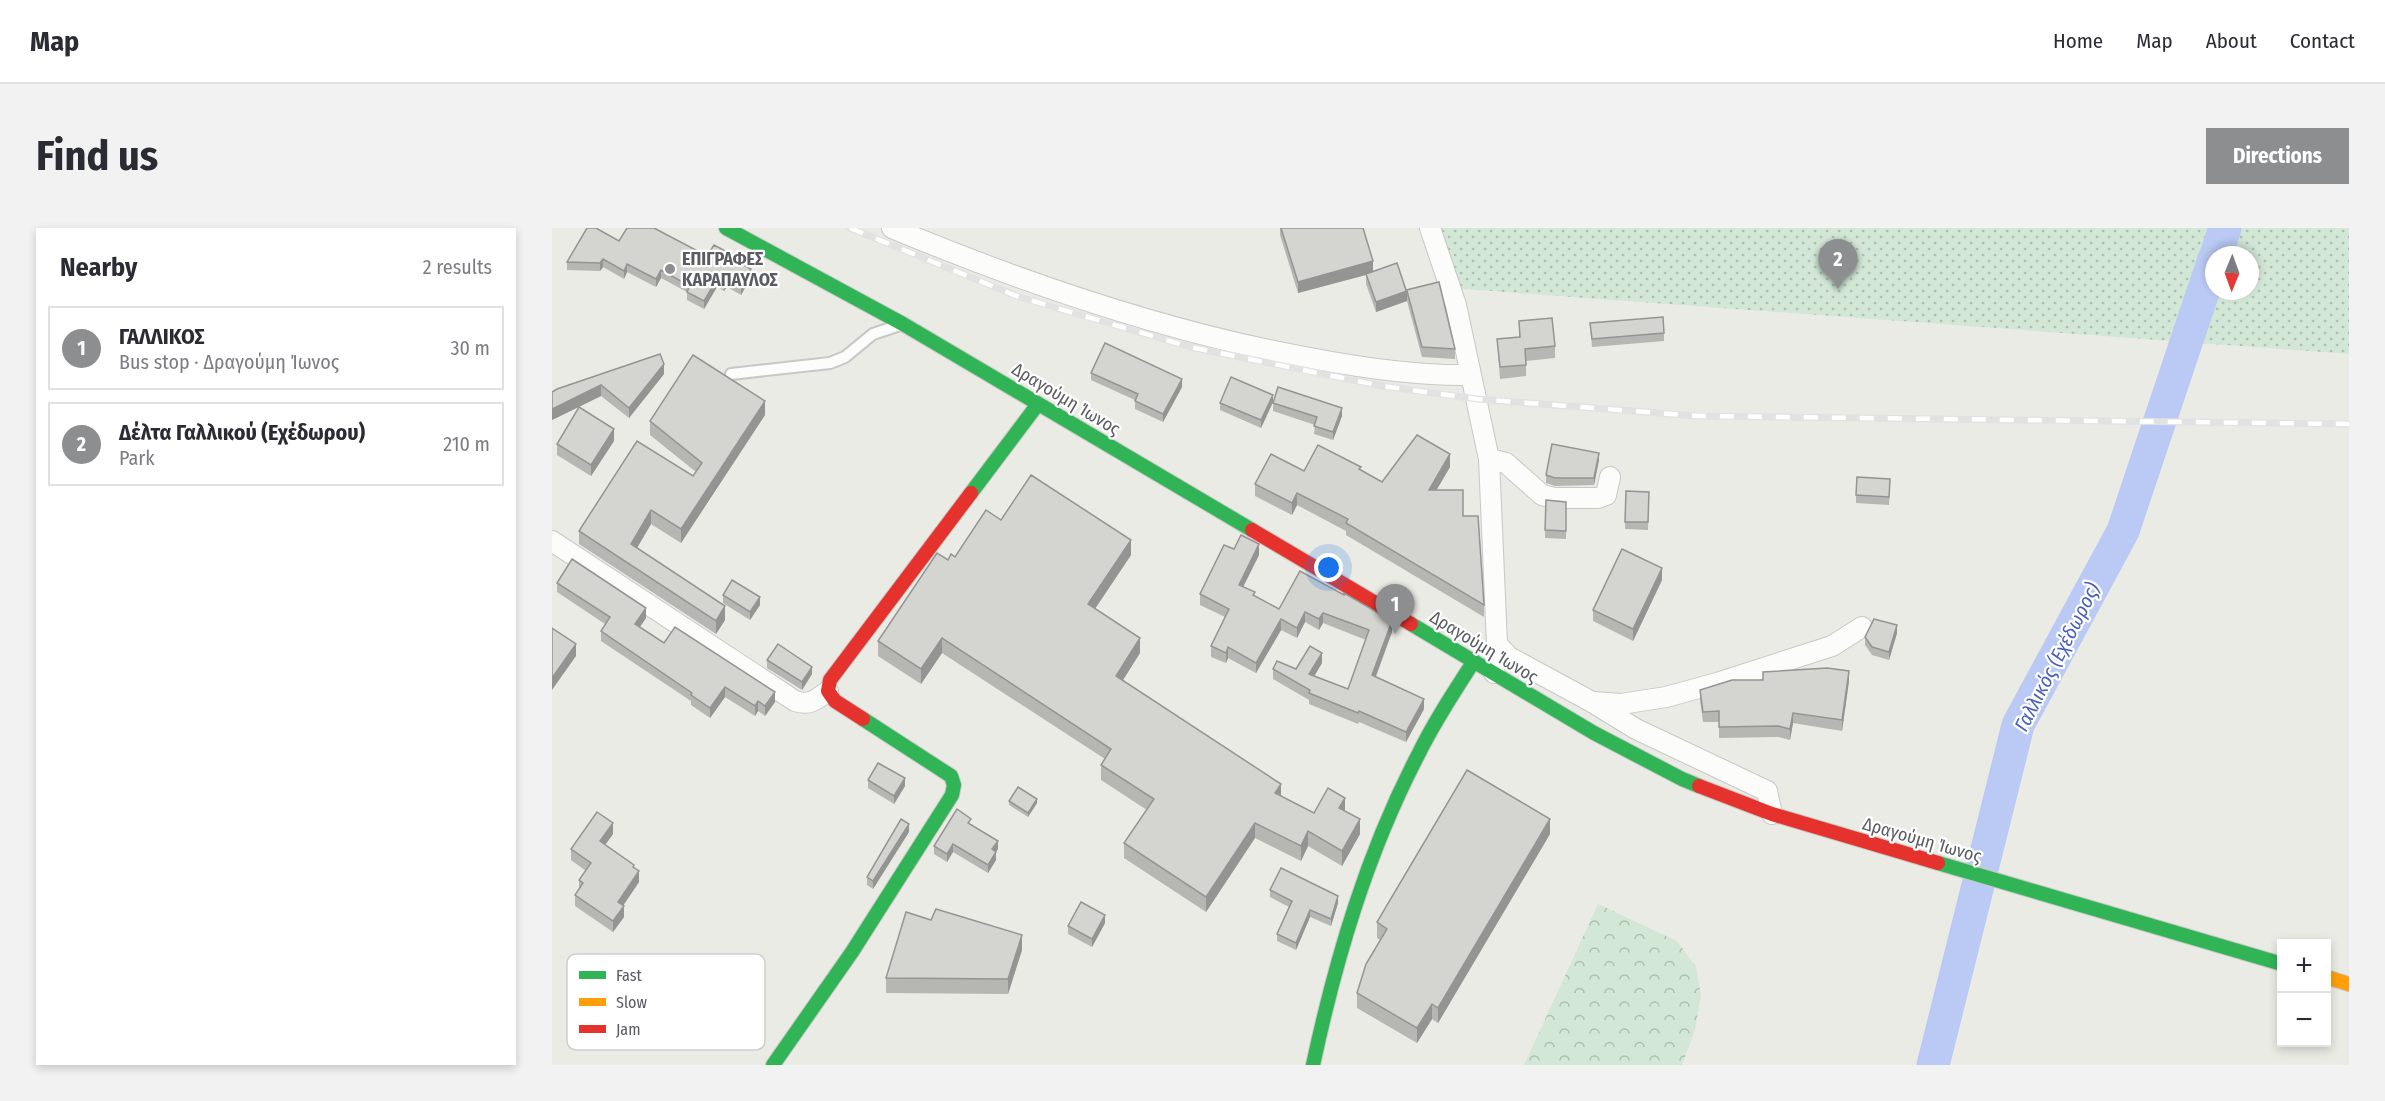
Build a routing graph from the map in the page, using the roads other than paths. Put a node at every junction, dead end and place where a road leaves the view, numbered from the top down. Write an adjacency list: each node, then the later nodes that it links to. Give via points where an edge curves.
1 (726, 228): 4 (main road, Δραγούμη Ίωνος)
2 (891, 228): 6 (street, via 1039,284 1197,333 1373,369 1432,376)
3 (1430, 228): 6 (street, via 1456,305)
4 (903, 324): 5 (lane, via 873,334 845,357 830,363); 7 (main road, Δραγούμη Ίωνος)
5 (731, 374)
6 (1470, 375): 8 (street)
7 (1038, 404): 13 (main road, Δραγούμη Ίωνος); 15 (main road, via 830,680)
8 (1489, 459): 9 (street, via 1506,463 1542,495 1554,498 1598,498 1606,495); 12 (street)
9 (1610, 477)
10 (552, 541): 15 (street, via 795,701 813,702)
11 (1862, 627): 16 (street, via 1832,646 1717,683 1666,697)
12 (1497, 644): 14 (street); 16 (street, via 1509,657)
13 (1474, 661): 14 (main road, Δραγούμη Ίωνος); 22 (main road, via 1425,740 1359,887 1323,1010)
14 (1494, 673): 17 (main road, Δραγούμη Ίωνος, via 1637,756 1719,795)
15 (828, 691): 21 (main road, via 835,702 951,776 954,784 952,795 852,952)
16 (1592, 702): 17 (street, via 1636,729 1767,791)
17 (1772, 814): 18 (main road, Δραγούμη Ίωνος)
18 (2277, 963)
19 (2331, 979): 20 (main road)
20 (2349, 984)
21 (773, 1065)
22 (1313, 1065)

